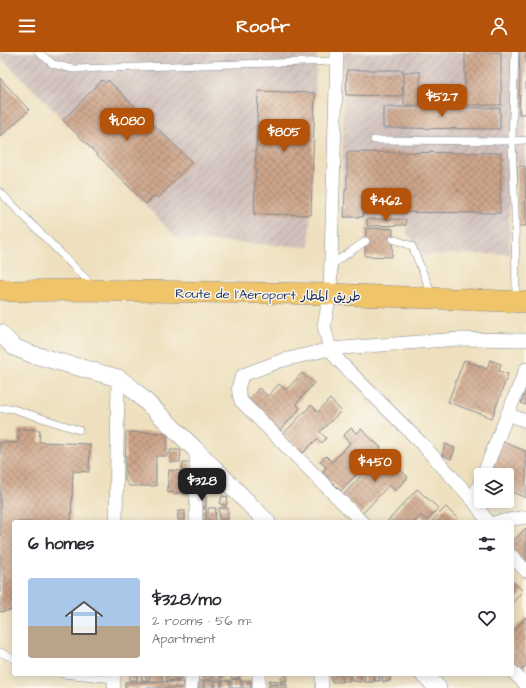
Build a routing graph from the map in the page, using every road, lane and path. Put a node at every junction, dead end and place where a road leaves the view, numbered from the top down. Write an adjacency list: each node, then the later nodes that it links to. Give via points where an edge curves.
1 (38, 52): 3 (lane, via 53,64 72,69)
2 (514, 52): 6 (lane)
3 (337, 56): 10 (street)
4 (374, 140): 6 (lane)
5 (526, 140): 6 (lane)
6 (512, 141): 15 (lane)
7 (0, 192): 12 (lane)
8 (393, 240): 14 (lane, via 412,246)
9 (366, 241): 10 (lane)
10 (331, 265): 13 (street)
11 (4, 291): 12 (main road, Route de l'Aéroport طريق المطار)
12 (99, 291): 13 (main road, Route de l'Aéroport طريق المطار)
13 (330, 294): 14 (main road, Route de l'Aéroport طريق المطار); 18 (street, via 324,326)
14 (434, 298): 15 (main road, Route de l'Aéroport طريق المطار)
15 (521, 302)
16 (0, 333): 20 (street, via 14,347 32,354)
17 (526, 340): 18 (street, via 458,339)
18 (330, 349): 27 (street); 32 (street, via 280,361 243,375 238,392 241,401)
19 (526, 369): 22 (street)
20 (118, 378): 25 (street, via 152,406); 29 (street)
21 (0, 409): 24 (lane, via 10,408)
22 (507, 414): 23 (street); 26 (street)
23 (526, 421)
24 (79, 430)
25 (196, 450): 30 (street); 31 (street)
26 (486, 468)
27 (473, 500): 33 (street)
28 (526, 516): 34 (street)
29 (116, 520)
30 (196, 520)
31 (264, 520)
32 (360, 520)
33 (487, 520)
34 (507, 520)
35 (514, 558): 36 (street)
36 (526, 571)
37 (0, 652): 38 (lane)
38 (12, 658)
39 (514, 673): 46 (street)
40 (79, 676): 45 (lane)
41 (192, 676): 47 (street)
42 (259, 676): 48 (street)
43 (322, 676): 49 (street)
44 (425, 676): 50 (street)
45 (114, 680)
46 (526, 685)
47 (191, 688)
48 (259, 688)
49 (322, 688)
50 (438, 688)

